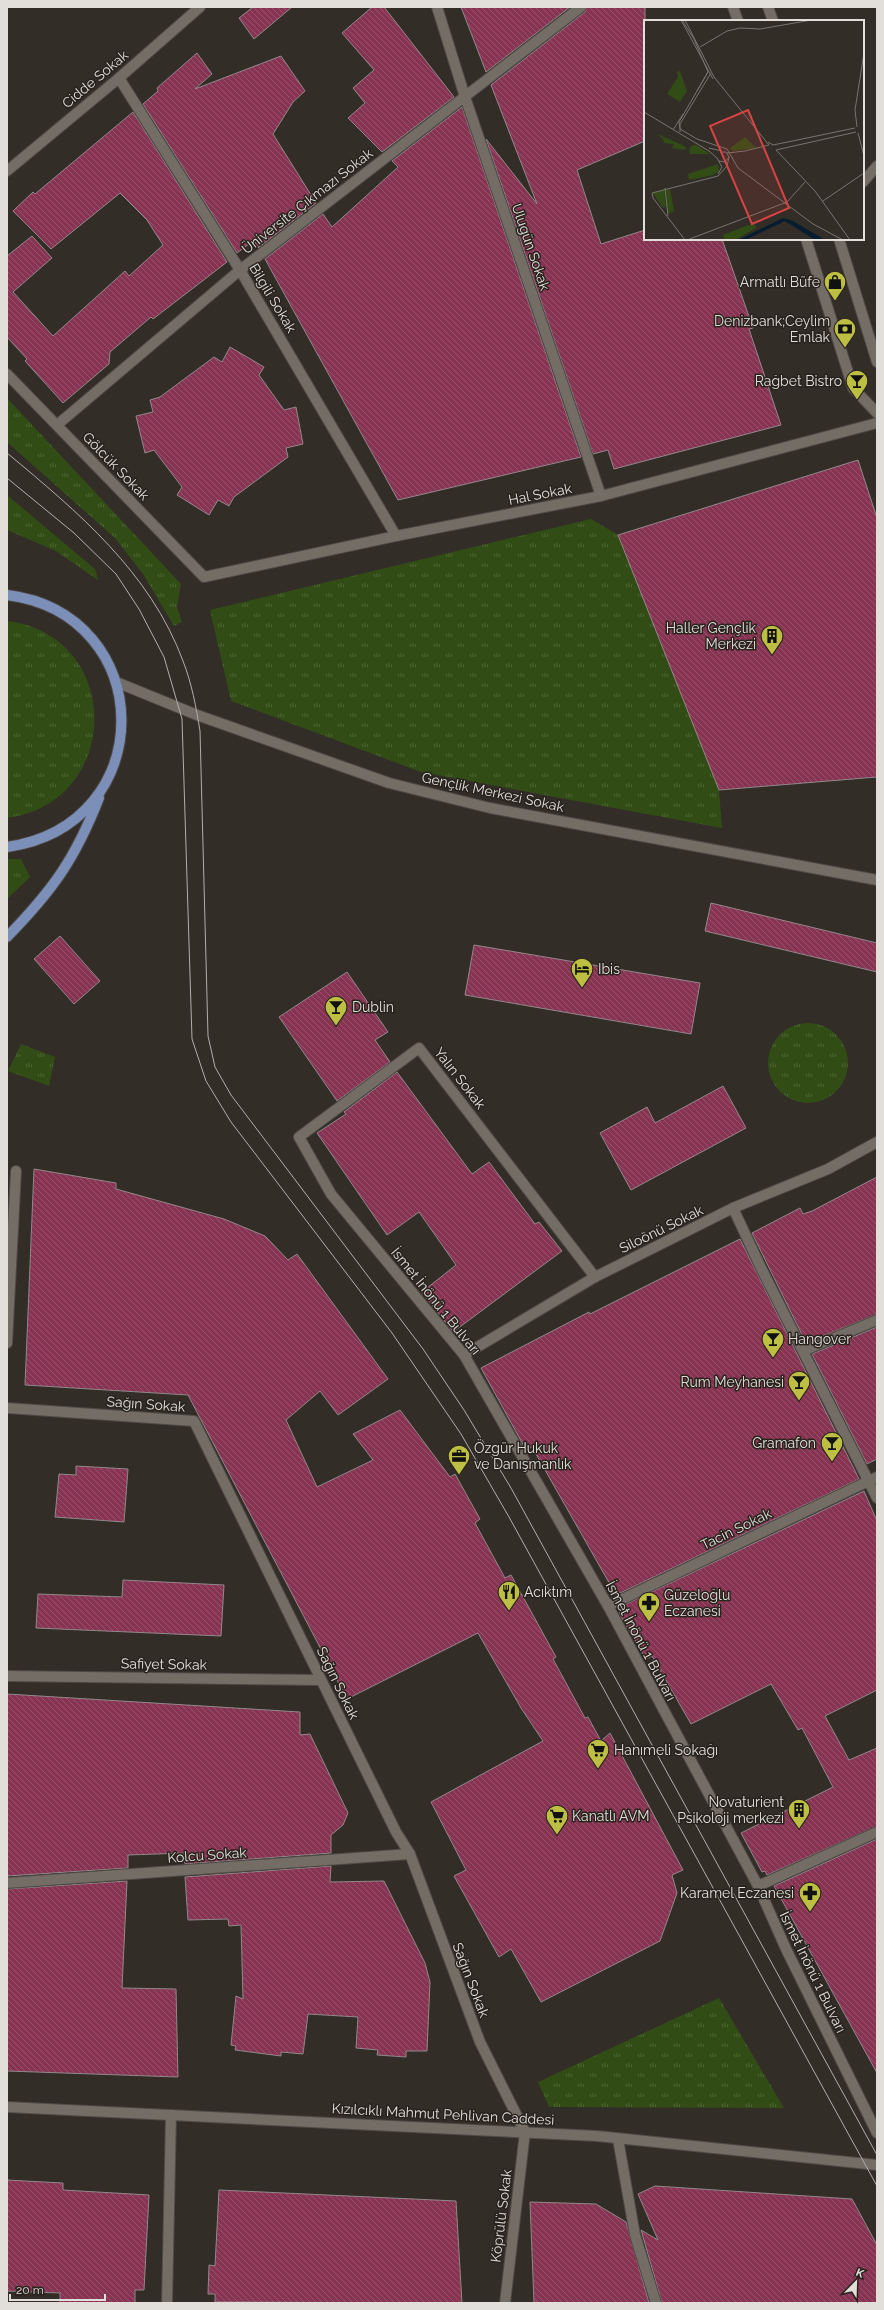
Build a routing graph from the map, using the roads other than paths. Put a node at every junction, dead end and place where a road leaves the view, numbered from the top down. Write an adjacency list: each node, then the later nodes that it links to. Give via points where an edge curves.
1 (200, 7): 8 (street, Cidde Sokak)
2 (436, 7): 9 (street, Ulugün Sokak)
3 (581, 7): 9 (street, Üniversite Çıkmazı Sokak)
4 (733, 7): 6 (street)
5 (768, 7): 7 (street)
6 (738, 20)
7 (773, 20)
8 (120, 78): 11 (street, Cidde Sokak); 15 (street, Bilgili Sokak)
9 (464, 97): 15 (street, Üniversite Çıkmazı Sokak); 21 (street, Ulugün Sokak)
10 (877, 166): 12 (street)
11 (7, 170)
12 (864, 181)
13 (806, 240): 18 (street, via 853,388)
14 (839, 240): 16 (street)
15 (240, 270): 20 (street, Üniversite Çıkmazı Sokak); 22 (street, Bilgili Sokak)
16 (877, 362)
17 (7, 374): 20 (street, Gölcük Sokak)
18 (877, 413)
19 (877, 422): 21 (street, Hal Sokak)
20 (57, 426): 23 (street, Gölcük Sokak)
21 (601, 496): 22 (street, Hal Sokak)
22 (396, 536): 23 (street, Hal Sokak)
23 (204, 577)
24 (7, 592): 26 (main road)
25 (7, 596): 26 (main road)
26 (19, 597): 27 (main road, via 51,608 79,626 101,652)
27 (116, 682): 28 (main road, via 121,705 121,734 113,768); 30 (street, Gençlik Merkezi Sokak, via 212,720 389,783 490,808)
28 (106, 783): 29 (main road, via 94,801 61,829 43,838); 31 (main road, via 84,836 66,867 40,903)
29 (7, 847)
30 (877, 880)
31 (7, 937)
32 (877, 1142): 35 (street, Siloönü Sokak, via 828,1169)
33 (16, 1171): 38 (street)
34 (331, 1194): 36 (street, Yalın Sokak, via 299,1137 419,1048); 40 (street, İsmet İnönü 1 Bulvarı)
35 (733, 1208): 36 (street, Siloönü Sokak); 39 (street)
36 (595, 1277): 40 (street, Siloönü Sokak)
37 (877, 1320): 39 (street)
38 (7, 1343)
39 (803, 1351): 42 (street)
40 (464, 1355): 44 (street, İsmet İnönü 1 Bulvarı)
41 (7, 1408): 46 (street, Sağın Sokak, via 194,1421)
42 (873, 1479): 43 (street); 44 (street, Tacin Sokak)
43 (877, 1498)
44 (608, 1606): 50 (street, İsmet İnönü 1 Bulvarı)
45 (7, 1676): 46 (street, Safiyet Sokak)
46 (320, 1680): 48 (street, Sağın Sokak, via 396,1832)
47 (877, 1832): 50 (street)
48 (410, 1854): 49 (street, Kolcu Sokak); 53 (street, Sağın Sokak, via 480,2042)
49 (7, 1883)
50 (758, 1886): 54 (street, İsmet İnönü 1 Bulvarı, via 794,1966)
51 (7, 2107): 52 (street, Kızılcıklı Mahmut Pehlivan Caddesi)
52 (171, 2115): 53 (street, Kızılcıklı Mahmut Pehlivan Caddesi); 57 (street)
53 (525, 2132): 55 (street, Kızılcıklı Mahmut Pehlivan Caddesi); 58 (street, Köprülü Sokak)
54 (877, 2133)
55 (618, 2139): 56 (street, Kızılcıklı Mahmut Pehlivan Caddesi); 59 (street, via 635,2235)
56 (877, 2165)
57 (167, 2303)
58 (505, 2303)
59 (656, 2303)

